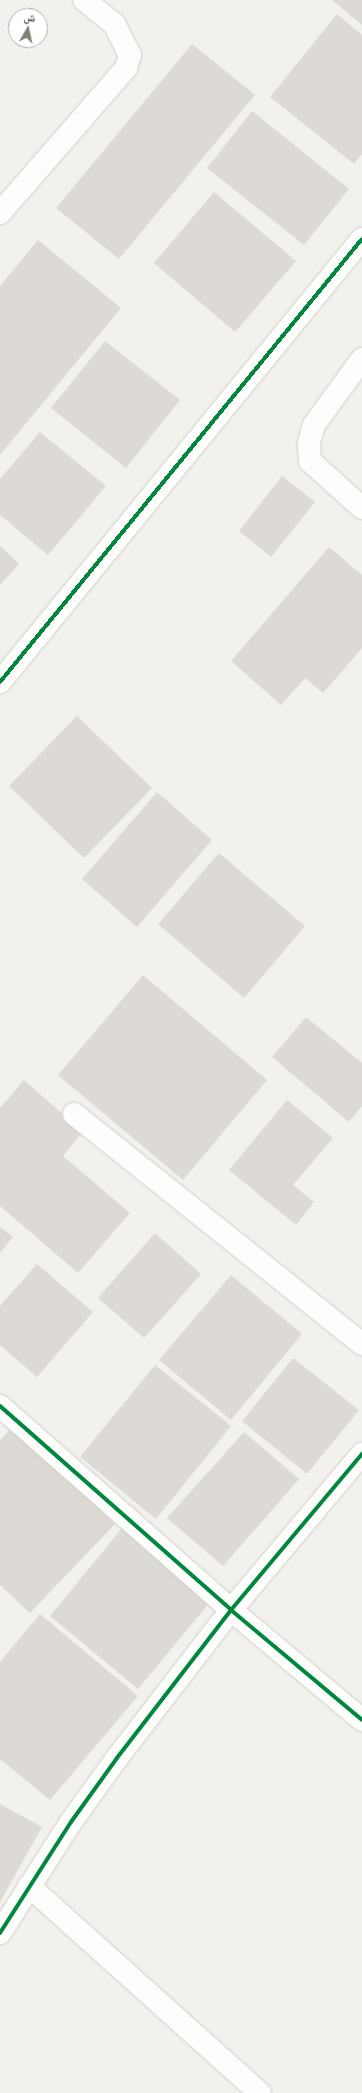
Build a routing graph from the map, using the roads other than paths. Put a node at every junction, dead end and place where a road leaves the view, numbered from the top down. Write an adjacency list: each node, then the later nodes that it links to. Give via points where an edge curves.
1 (84, 0): 2 (street, via 114,24 130,54 126,68)
2 (0, 213)
3 (362, 239): 6 (street)
4 (362, 359): 5 (street, via 314,425 309,443 310,461)
5 (362, 508)
6 (0, 682)
7 (74, 1114): 8 (street)
8 (362, 1344)
9 (0, 1406): 11 (street)
10 (362, 1454): 11 (street)
11 (231, 1610): 12 (street); 13 (street, via 117,1758)
12 (362, 1720)
13 (28, 1886): 14 (street); 15 (street)
14 (0, 1933)
15 (260, 2093)

